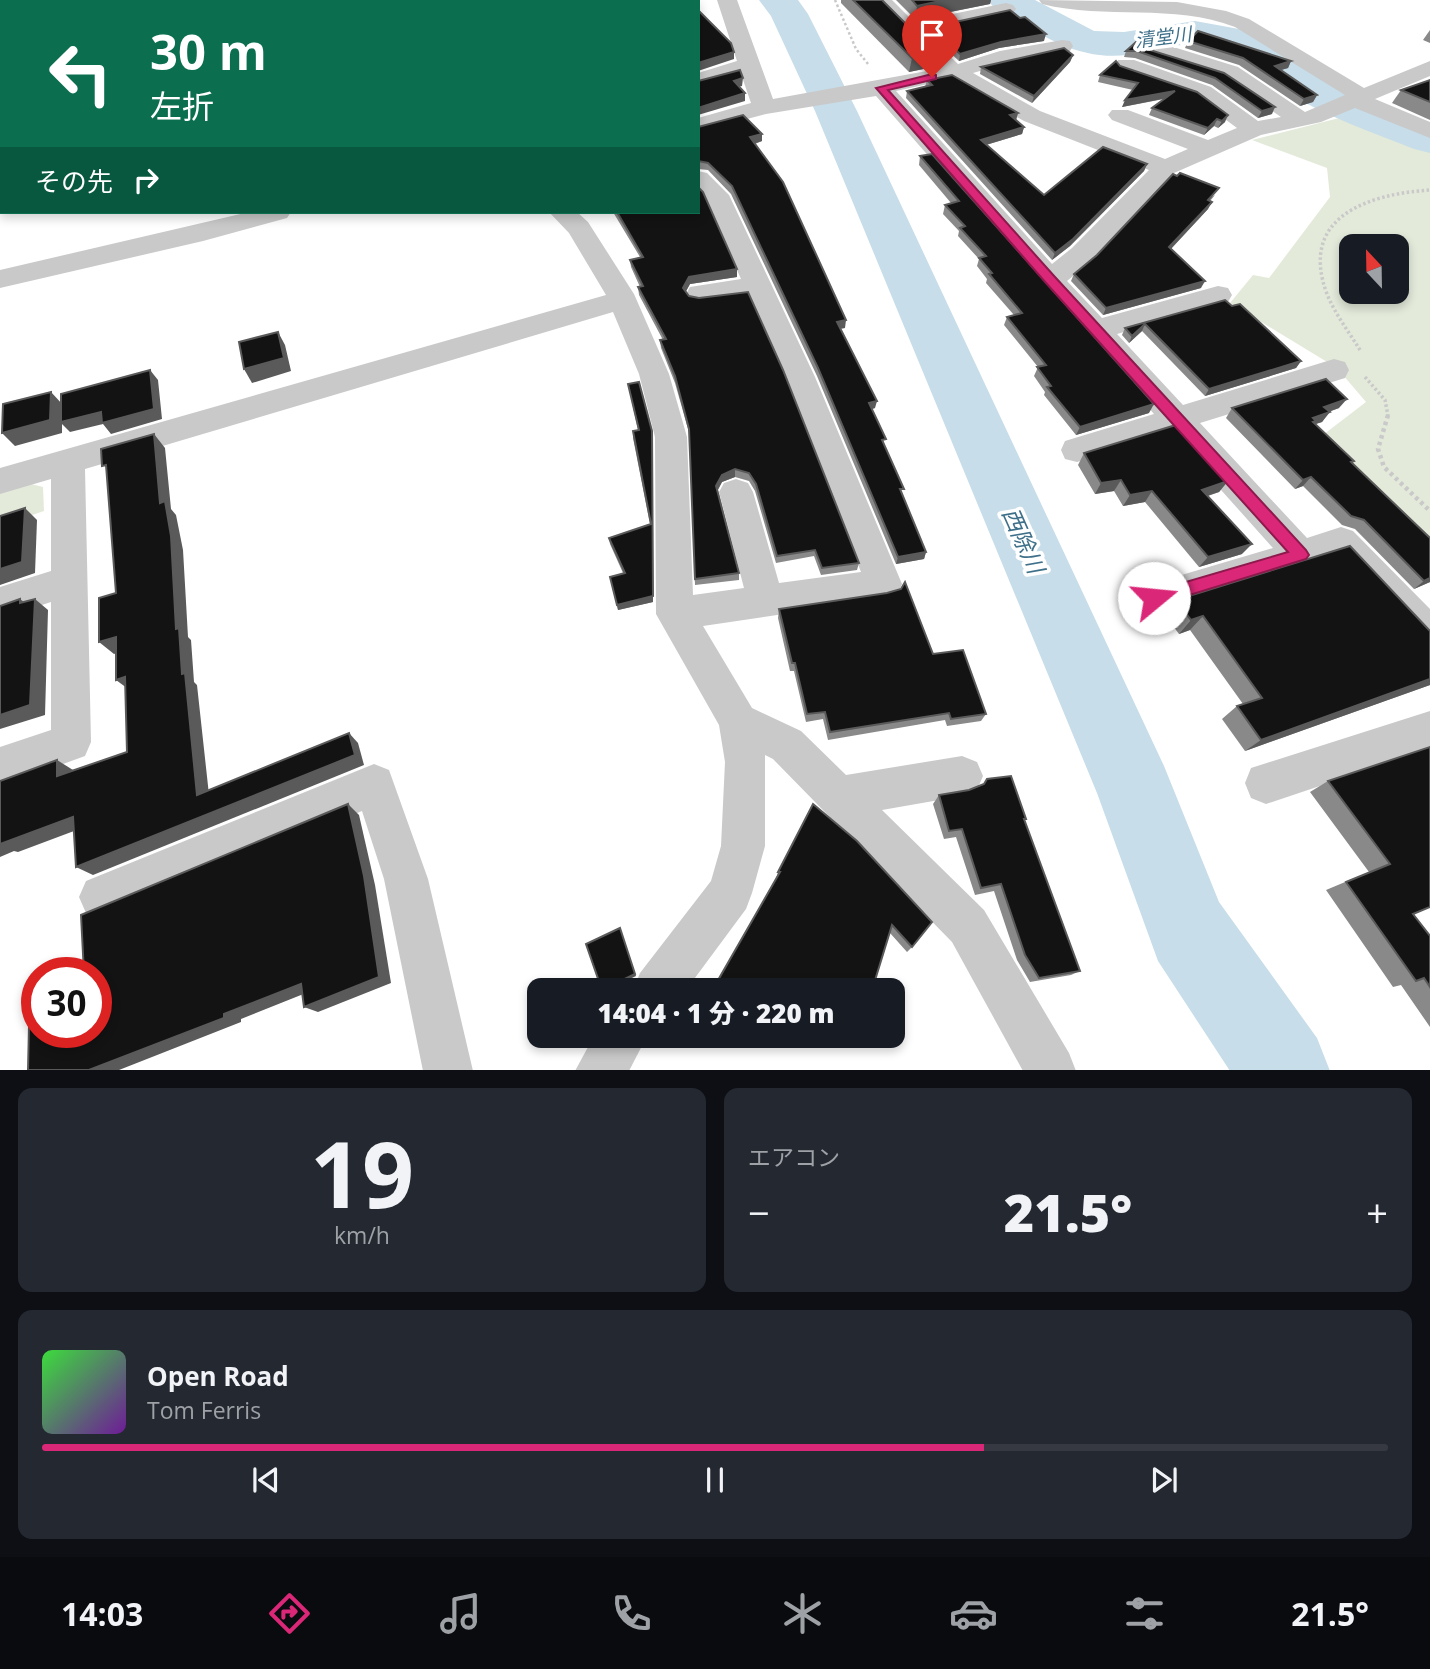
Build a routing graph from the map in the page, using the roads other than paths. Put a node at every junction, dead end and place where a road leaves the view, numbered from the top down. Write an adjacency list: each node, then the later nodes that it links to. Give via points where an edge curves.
1 (727, 0): 10 (street)
2 (880, 0): 5 (street)
3 (1049, 0): 16 (street, via 1069,6 1194,9 1221,15 1242,23)
4 (1006, 9): 5 (street)
5 (909, 29): 13 (street)
6 (1040, 34): 7 (street)
7 (1062, 46): 9 (street); 13 (street)
8 (1146, 46): 19 (street, via 1230,72)
9 (1088, 53)
10 (751, 64): 14 (street); 17 (street)
11 (1126, 65): 21 (street, via 1203,92)
12 (1430, 68): 16 (street)
13 (954, 72): 15 (street); 24 (street, via 1032,116)
14 (700, 79)
15 (881, 88): 17 (street); 29 (street)
16 (1357, 98): 19 (street); 22 (street)
17 (768, 106): 20 (street)
18 (1120, 115): 23 (street)
19 (1307, 118): 21 (street)
20 (700, 124)
21 (1254, 129): 23 (street)
22 (1430, 131)
23 (1210, 149): 24 (street)
24 (1165, 168): 29 (street)
25 (700, 180): 30 (street, via 716,195)
26 (271, 214): 28 (street)
27 (564, 214): 33 (street, via 579,228)
28 (0, 279)
29 (1051, 280): 34 (street)
30 (758, 286): 31 (street); 44 (street, via 884,584)
31 (699, 295)
32 (1218, 295): 34 (street)
33 (622, 300): 38 (street); 46 (street, via 654,374 671,437)
34 (1096, 330): 36 (street)
35 (1352, 368): 36 (street)
36 (1176, 418): 37 (street); 41 (street)
37 (1077, 450)
38 (68, 460): 39 (street); 42 (street)
39 (0, 481)
40 (736, 492): 44 (street)
41 (1301, 555): 43 (street); 47 (street, via 1341,541)
42 (69, 581): 45 (street); 50 (street, via 71,742)
43 (1154, 598)
44 (765, 601): 46 (street)
45 (0, 603)
46 (675, 614): 48 (street)
47 (1430, 635)
48 (738, 721): 53 (street, via 787,745); 55 (street, via 746,762 743,846 730,893)
49 (1430, 730): 52 (street)
50 (0, 767)
51 (961, 776): 53 (street)
52 (1266, 783)
53 (839, 797): 59 (street, via 968,926)
54 (103, 897): 57 (street, via 374,785 406,880)
55 (666, 978)
56 (615, 1048): 58 (street)
57 (448, 1070)
58 (600, 1070)
59 (1051, 1070)

